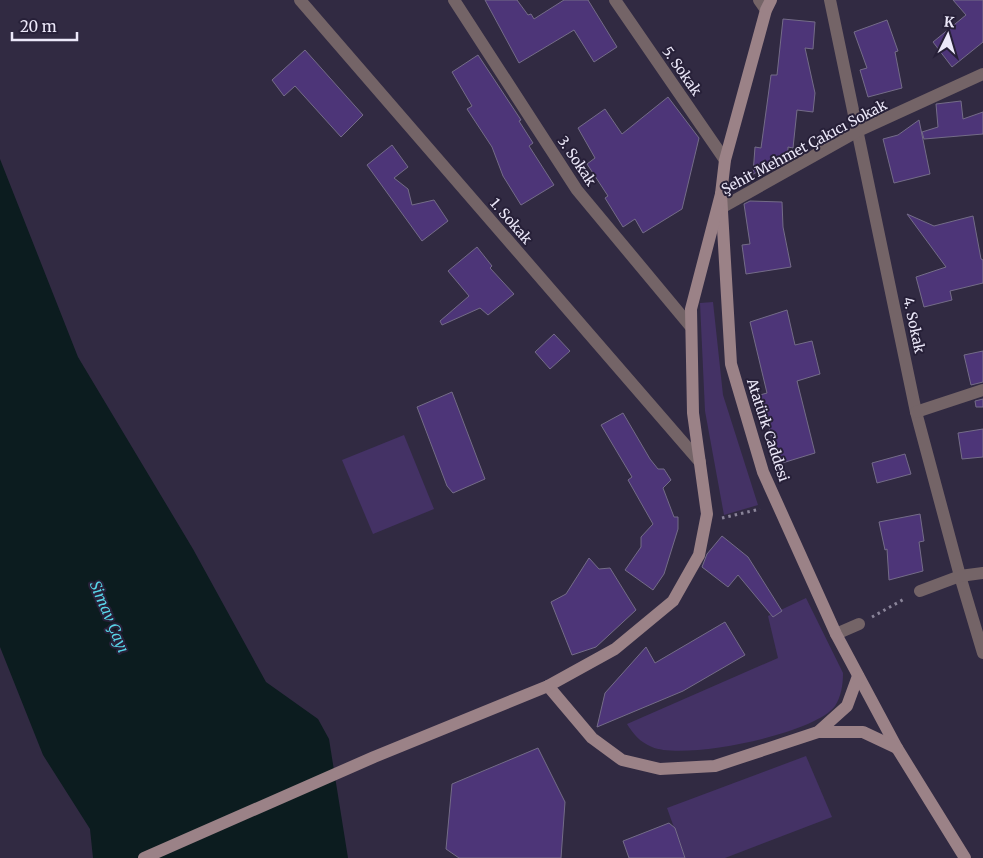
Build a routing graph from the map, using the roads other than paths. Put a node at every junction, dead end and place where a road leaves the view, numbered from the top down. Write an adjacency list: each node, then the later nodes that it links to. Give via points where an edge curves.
1 (300, 0): 14 (street, 1. Sokak)
2 (454, 0): 11 (street, 3. Sokak, via 577,190)
3 (615, 0): 8 (street, 5. Sokak)
4 (830, 0): 7 (street, 4. Sokak)
5 (765, 3): 8 (main road, Atatürk Caddesi)
6 (983, 74): 7 (street, Şehit Mehmet Çakıcı Sokak)
7 (858, 131): 10 (street, Şehit Mehmet Çakıcı Sokak); 13 (street, 4. Sokak)
8 (725, 160): 9 (main road, Atatürk Caddesi)
9 (721, 194): 10 (main road, Atatürk Caddesi); 11 (main road, via 691,309)
10 (721, 208): 19 (main road, Atatürk Caddesi, via 732,364 763,472)
11 (691, 327): 14 (main road, via 693,414)
12 (983, 390): 13 (street)
13 (916, 412): 16 (street, 4. Sokak)
14 (700, 462): 22 (main road, via 707,514 699,555 673,602 615,649)
15 (983, 573): 16 (street)
16 (960, 576): 17 (street); 20 (street, 4. Sokak)
17 (920, 591)
18 (859, 624): 19 (street)
19 (836, 634): 21 (main road, Atatürk Caddesi)
20 (983, 653)
21 (858, 676): 23 (main road, via 847,706); 24 (main road, Atatürk Caddesi)
22 (548, 686): 23 (main road, via 592,738 622,760 660,769 715,766); 25 (main road, via 374,757)
23 (818, 732): 24 (main road, via 863,732)
24 (897, 748): 26 (main road, Atatürk Caddesi)
25 (144, 858)
26 (965, 858)

